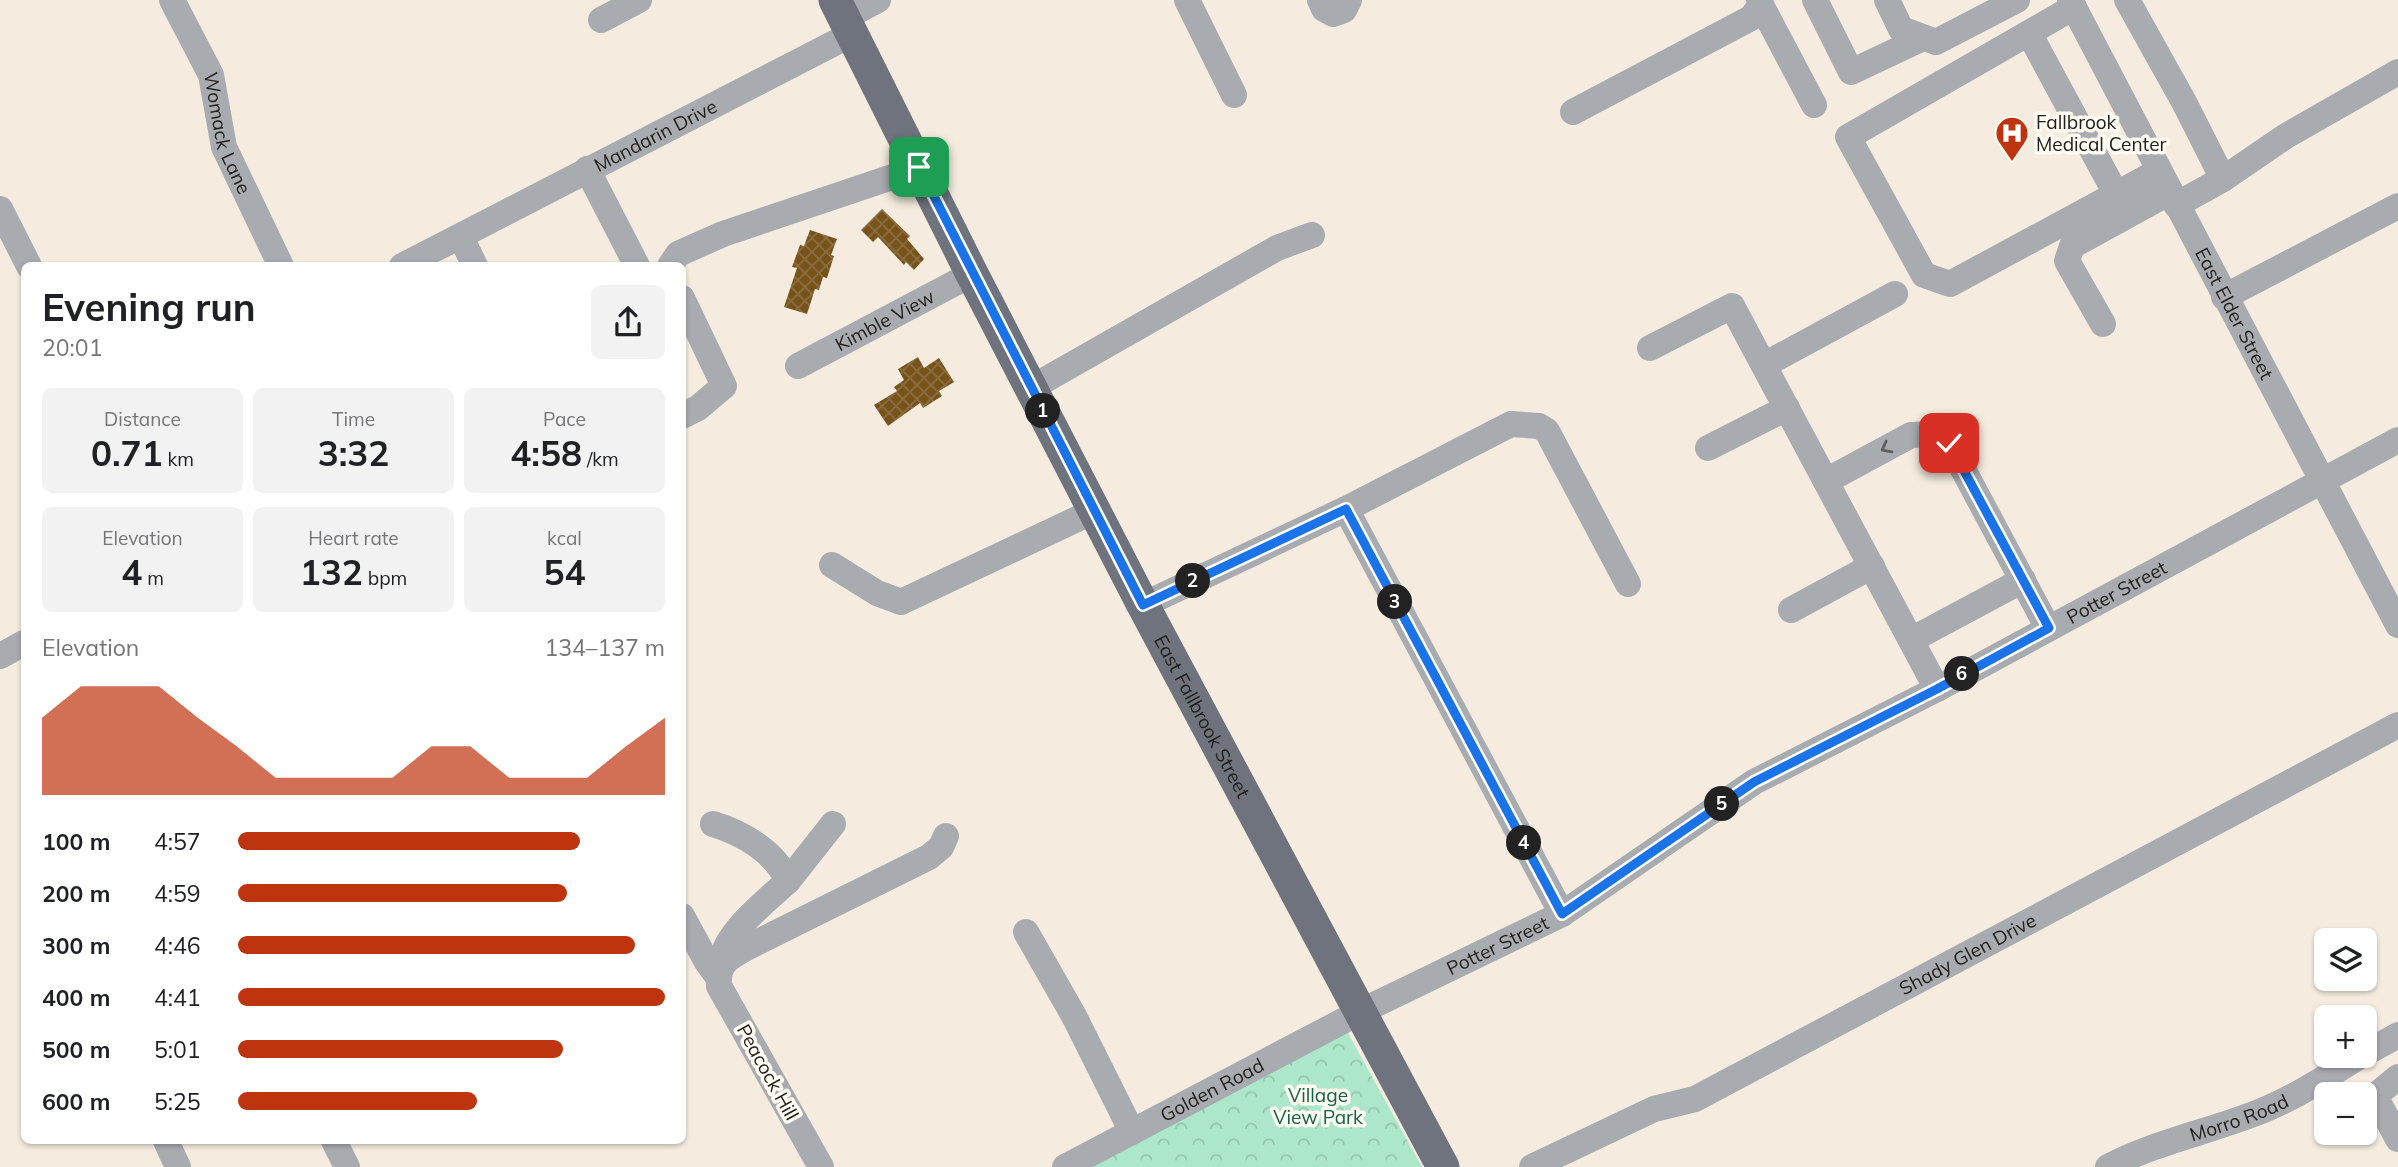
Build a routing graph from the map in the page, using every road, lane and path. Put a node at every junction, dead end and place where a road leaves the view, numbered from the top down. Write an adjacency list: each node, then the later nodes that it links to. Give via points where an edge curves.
1 (172, 0): 31 (street, Womack Lane, via 211,75 224,148)
2 (639, 0): 14 (street)
3 (878, 0): 13 (street, Mandarin Drive)
4 (1187, 0): 18 (street)
5 (1320, 0): 6 (street, via 1324,9 1334,14 1344,10)
6 (1349, 0)
7 (1815, 0): 16 (street, via 1851,72)
8 (1887, 0): 16 (street, via 1901,29)
9 (2017, 0): 16 (street, via 1936,42)
10 (2127, 0): 23 (street)
11 (1760, 3): 19 (street); 20 (street, via 1751,18)
12 (2072, 4): 15 (street); 24 (street, East Elder Street)
13 (843, 17): 21 (main road, East Fallbrook Street); 22 (street, Mandarin Drive)
14 (601, 20)
15 (2029, 33): 25 (street); 25 (street, via 1848,136 1924,275 1950,284)
16 (1923, 38)
17 (2398, 72): 23 (street, via 2286,136)
18 (1234, 95)
19 (1814, 105)
20 (1573, 112)
21 (919, 167): 35 (street, via 723,234 678,254); 36 (main road, East Fallbrook Street)
22 (587, 169): 29 (street, Mandarin Drive); 34 (street)
23 (2223, 179): 24 (street)
24 (2168, 189): 25 (street); 38 (street, East Elder Street); 40 (street, via 2072,246 2067,261)
25 (2116, 194)
26 (2398, 206): 38 (street)
27 (0, 209): 30 (street)
28 (1312, 235): 44 (street, via 1277,248)
29 (461, 237): 32 (street, Mandarin Drive); 33 (street)
30 (27, 262)
31 (279, 262)
32 (410, 262)
33 (473, 262)
34 (635, 262)
35 (673, 262)
36 (972, 274): 43 (street, Kimble View); 44 (main road, East Fallbrook Street)
37 (1895, 293): 42 (street)
38 (2224, 297): 49 (street, East Elder Street)
39 (686, 307): 46 (street, via 723,386)
40 (2103, 324)
41 (1650, 348): 42 (street, via 1732,306)
42 (1764, 365): 45 (street)
43 (798, 366)
44 (1031, 388): 52 (main road, East Fallbrook Street)
45 (1787, 408): 48 (street); 50 (street)
46 (686, 414)
47 (2398, 440): 49 (street, Potter Street)
48 (1708, 448)
49 (2322, 479): 59 (street, East Elder Street); 60 (street, Potter Street)
50 (1826, 481): 54 (street); 55 (street, one-way to 50, via 1949,443 1934,434 1911,435)
51 (1346, 509): 56 (street, via 1511,424 1539,426 1547,431); 57 (street); 70 (street)
52 (1094, 511): 53 (street, via 901,602); 57 (main road, East Fallbrook Street)
53 (832, 565)
54 (1872, 566): 58 (street); 61 (street)
55 (2023, 580): 60 (street); 61 (street)
56 (1628, 584)
57 (1143, 605): 74 (main road, East Fallbrook Street)
58 (1791, 610)
59 (2398, 625)
60 (2049, 628): 64 (street, Potter Street)
61 (1911, 640): 64 (street)
62 (21, 645): 63 (street)
63 (0, 656)
64 (1937, 689): 70 (street, Potter Street, via 1754,782)
65 (2398, 725): 88 (street, Shady Glen Drive, via 1695,1099 1654,1109)
66 (713, 824): 69 (street, via 771,854)
67 (833, 824): 69 (street)
68 (946, 836): 73 (street, via 929,857 746,948 725,960)
69 (788, 881): 73 (street, via 749,917 723,950)
70 (1562, 914): 74 (street, Potter Street)
71 (686, 923): 73 (street, Peacock Hill, via 707,962)
72 (1026, 932): 79 (street)
73 (719, 974): 85 (street, Peacock Hill, via 719,986)
74 (1360, 1012): 79 (street, Golden Road); 87 (main road, East Fallbrook Street)
75 (2398, 1035): 76 (street, Morro Road)
76 (2377, 1047)
77 (2340, 1068): 89 (street, Morro Road, via 2269,1108 2157,1145)
78 (2398, 1077): 80 (street, via 2375,1096)
79 (1132, 1132): 86 (street, Golden Road)
80 (2398, 1139)
81 (167, 1144): 83 (street)
82 (336, 1144): 84 (street)
83 (178, 1167)
84 (347, 1167)
85 (821, 1167)
86 (1065, 1167)
87 (1443, 1167)
88 (1532, 1167)
89 (2108, 1167)

